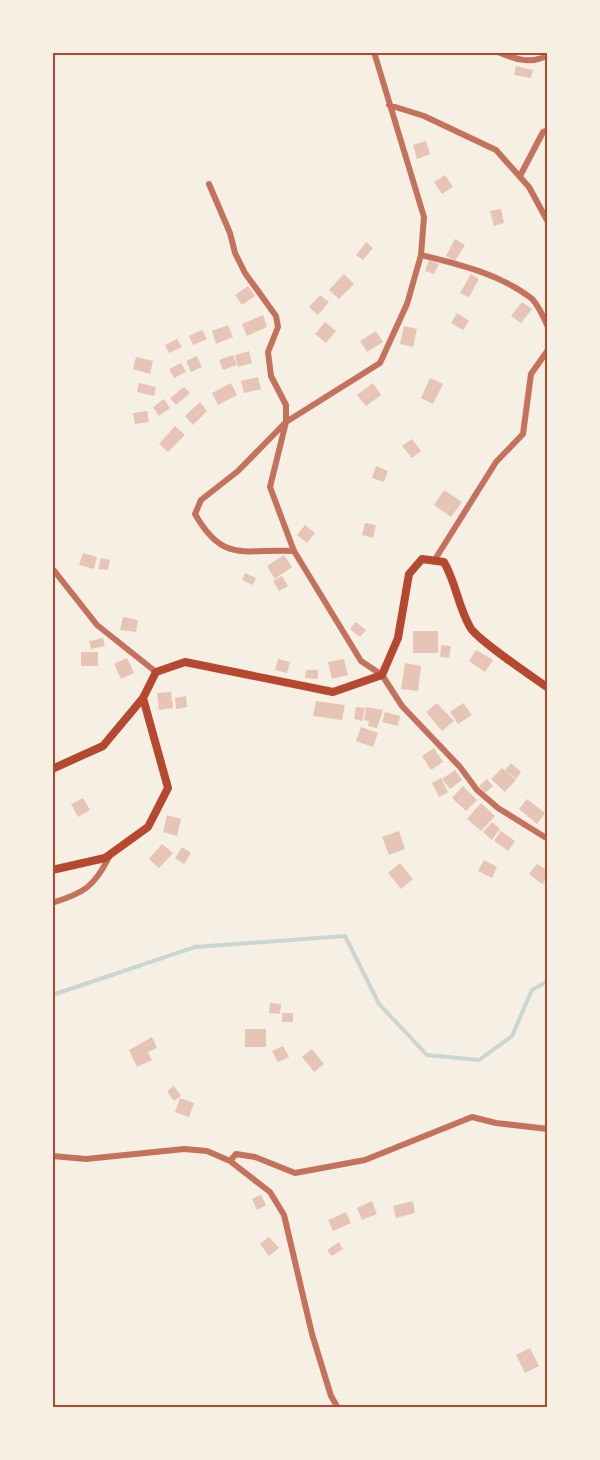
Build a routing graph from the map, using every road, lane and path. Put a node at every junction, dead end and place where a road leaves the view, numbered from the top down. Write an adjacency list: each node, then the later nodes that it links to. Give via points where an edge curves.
1 (374, 52): 4 (street)
2 (498, 52): 3 (street, via 513,59 539,61)
3 (548, 55)
4 (389, 105): 6 (street, via 424,116 496,150); 9 (street, via 424,217)
5 (548, 130): 6 (street, via 543,132)
6 (520, 176): 8 (street)
7 (209, 184): 13 (street, via 245,273 276,316 278,327 268,352 271,376 286,405)
8 (548, 222)
9 (421, 255): 10 (street, via 466,266 504,282 533,300); 13 (street, via 407,304 380,363)
10 (546, 316): 11 (street)
11 (548, 327)
12 (548, 350): 15 (street, via 531,374 523,434 496,462)
13 (286, 422): 14 (street, via 270,487); 14 (street, via 238,471 201,500 195,514 205,532 227,549 248,554)
14 (294, 551): 18 (street, via 361,661)
15 (434, 561): 18 (main road, via 422,559 409,574 398,639); 19 (main road, via 444,562 454,580 457,599 471,630)
16 (52, 568): 17 (street, via 97,625)
17 (156, 672): 18 (main road, via 185,662 333,692); 20 (main road)
18 (382, 675): 22 (street, via 402,706 477,790 498,808)
19 (548, 688)
20 (143, 698): 21 (main road, via 103,746); 23 (main road, via 168,788 148,827)
21 (52, 769)
22 (548, 838)
23 (111, 854): 24 (main road); 25 (street, via 97,881 78,895)
24 (52, 870)
25 (52, 903)
26 (548, 1129): 28 (street, via 471,1117 365,1160 295,1173 255,1157 236,1154)
27 (52, 1156): 28 (street, via 86,1159 184,1149 207,1151)
28 (230, 1161): 29 (street, via 270,1192 284,1215 312,1334)
29 (338, 1407)

